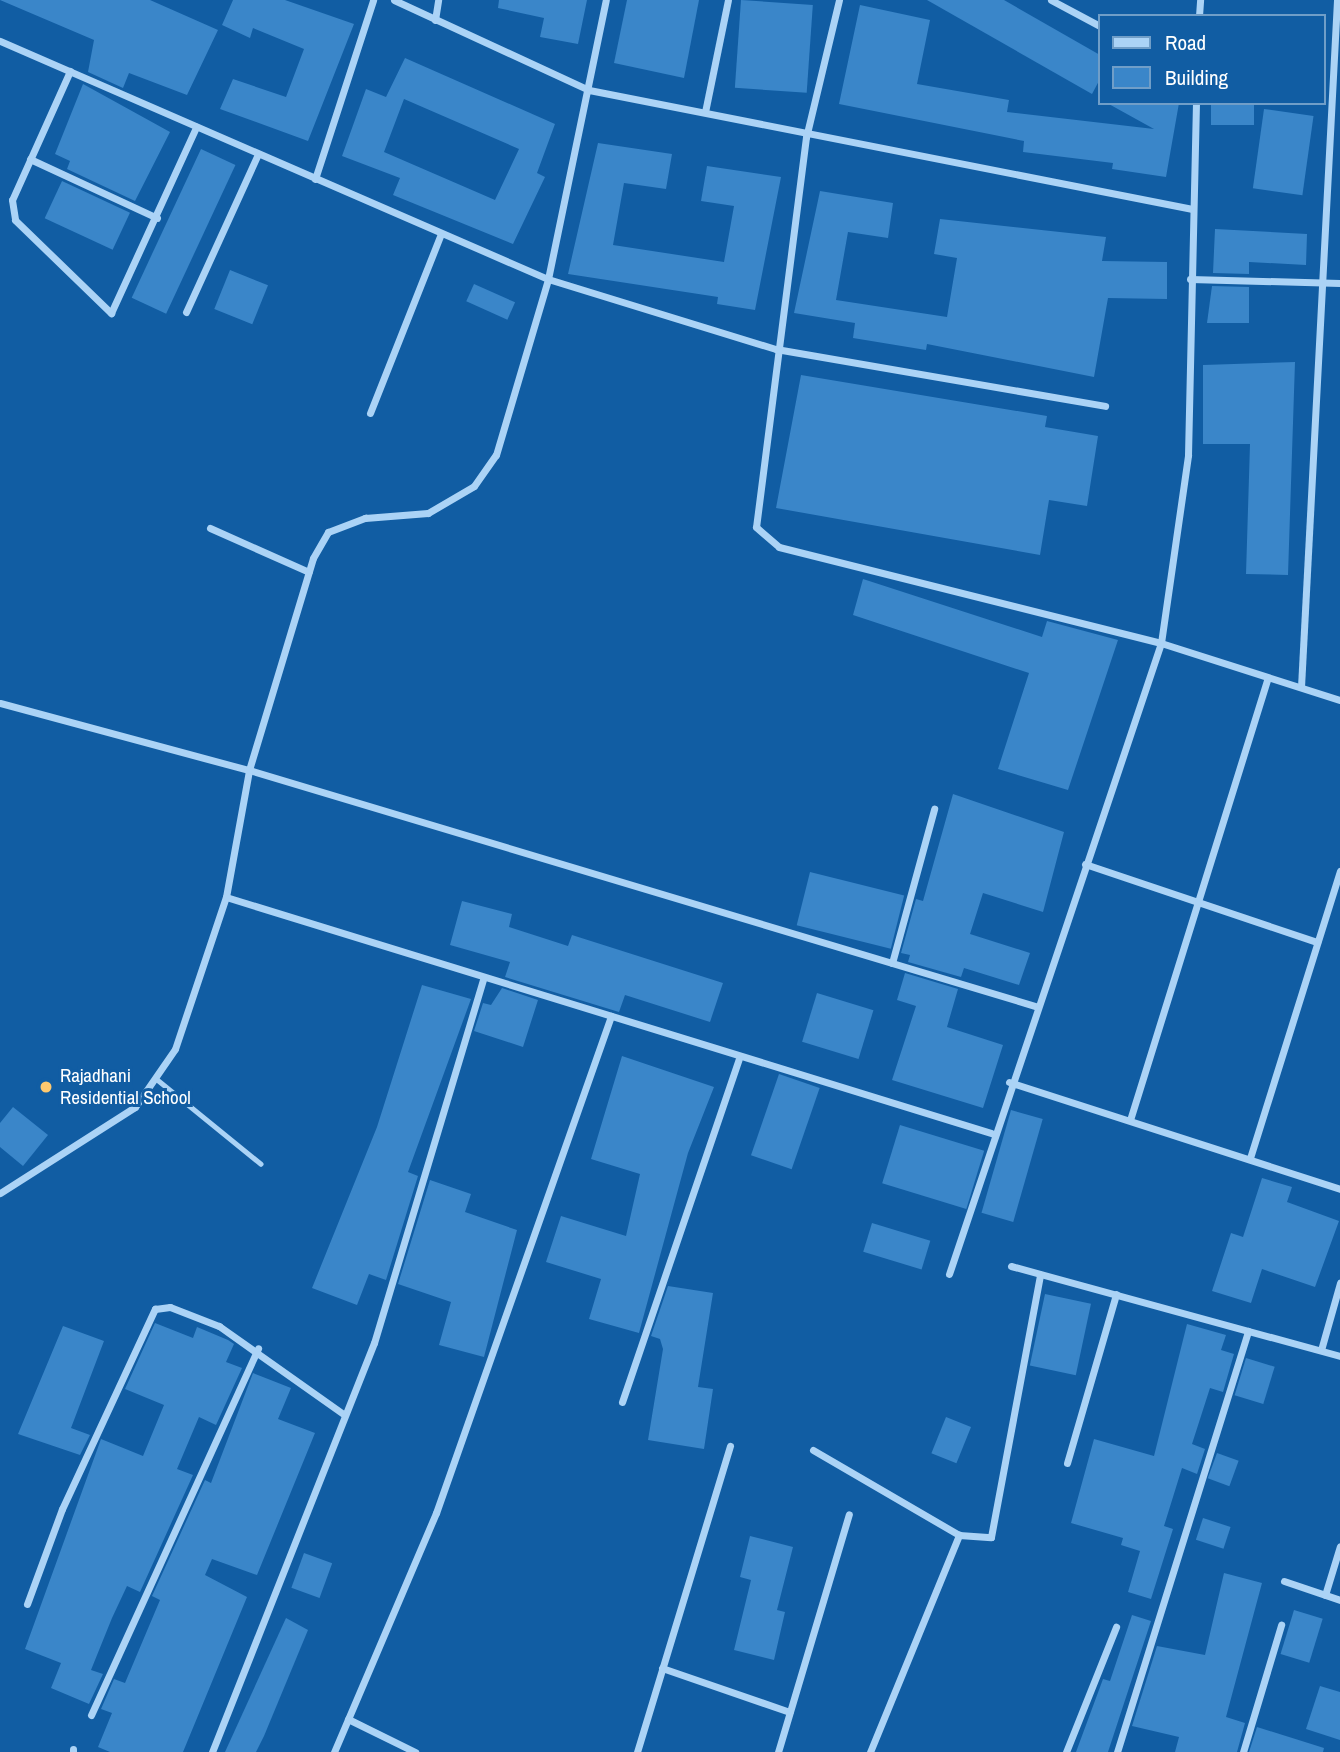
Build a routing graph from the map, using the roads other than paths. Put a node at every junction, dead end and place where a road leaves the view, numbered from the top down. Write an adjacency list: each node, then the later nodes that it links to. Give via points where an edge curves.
1 (373, 0): 20 (street)
2 (394, 0): 9 (street)
3 (439, 0): 9 (street)
4 (606, 0): 13 (street)
5 (728, 0): 15 (street)
6 (839, 0): 17 (street)
7 (1051, 0): 10 (street)
8 (1336, 0): 26 (street)
9 (435, 20): 13 (street)
10 (1098, 25)
11 (0, 41): 12 (street)
12 (70, 71): 16 (street); 19 (street)
13 (589, 90): 15 (street); 24 (street)
14 (1196, 105): 21 (street)
15 (705, 112): 17 (street)
16 (196, 127): 18 (street); 22 (street)
17 (806, 137): 21 (street); 29 (street)
18 (258, 154): 20 (street); 28 (street)
19 (30, 159): 22 (street); 22 (street, via 12,200 15,220 111,313)
20 (315, 179): 23 (street)
21 (1192, 209): 25 (street)
22 (158, 218)
23 (441, 234): 24 (street); 31 (street)
24 (548, 279): 29 (street); 33 (street, via 496,455 474,486 428,513 365,518 328,532)
25 (1190, 279): 26 (street); 34 (street, via 1188,455)
26 (1324, 282): 27 (street); 36 (street)
27 (1340, 283)
28 (186, 312)
29 (776, 349): 30 (street); 34 (street, via 756,527 766,538 779,547)
30 (1105, 406)
31 (370, 413)
32 (210, 528): 33 (street)
33 (309, 572): 39 (street)
34 (1161, 643): 35 (street); 41 (street)
35 (1268, 678): 36 (street); 44 (street)
36 (1301, 687): 37 (street)
37 (1340, 700)
38 (0, 703): 39 (street)
39 (249, 771): 43 (street); 46 (street)
40 (934, 809): 46 (street)
41 (1085, 864): 44 (street); 48 (street)
42 (1340, 871): 45 (street)
43 (226, 897): 47 (street); 51 (street, via 176,1049)
44 (1198, 900): 45 (street); 53 (street)
45 (1317, 942): 55 (street)
46 (892, 963): 48 (street)
47 (484, 977): 49 (street); 69 (street, via 374,1343)
48 (1035, 1006): 52 (street)
49 (611, 1016): 50 (street); 85 (street, via 436,1513)
50 (738, 1059): 54 (street); 68 (street)
51 (155, 1078): 56 (lane); 58 (street, via 135,1107)
52 (1009, 1082): 53 (street); 54 (street)
53 (1130, 1120): 55 (street)
54 (991, 1133): 60 (street)
55 (1250, 1158): 57 (street)
56 (261, 1164)
57 (1340, 1189)
58 (0, 1193)
59 (1011, 1266): 61 (street)
60 (948, 1274)
61 (1040, 1275): 63 (street); 74 (street, via 991,1537)
62 (1340, 1283): 66 (street)
63 (1116, 1294): 64 (street); 72 (street)
64 (1248, 1331): 66 (street); 93 (street)
65 (258, 1348): 69 (street); 79 (street, via 170,1307 147,1316); 84 (street)
66 (1321, 1350): 67 (street)
67 (1340, 1356)
68 (622, 1402)
69 (342, 1413): 86 (street)
70 (730, 1447): 82 (street)
71 (813, 1450): 74 (street)
72 (1067, 1463)
73 (849, 1514): 83 (street)
74 (959, 1535): 91 (street)
75 (1340, 1546): 77 (street)
76 (1284, 1581): 77 (street)
77 (1325, 1595): 78 (street)
78 (1340, 1600)
79 (27, 1604)
80 (1281, 1625): 94 (street)
81 (1116, 1627): 92 (street)
82 (662, 1668): 83 (street); 89 (street)
83 (790, 1712): 90 (street)
84 (91, 1714)
85 (348, 1719): 87 (street); 88 (street)
86 (212, 1752)
87 (334, 1752)
88 (415, 1752)
89 (637, 1752)
90 (778, 1752)
91 (870, 1752)
92 (1066, 1752)
93 (1117, 1752)
94 (1243, 1752)

